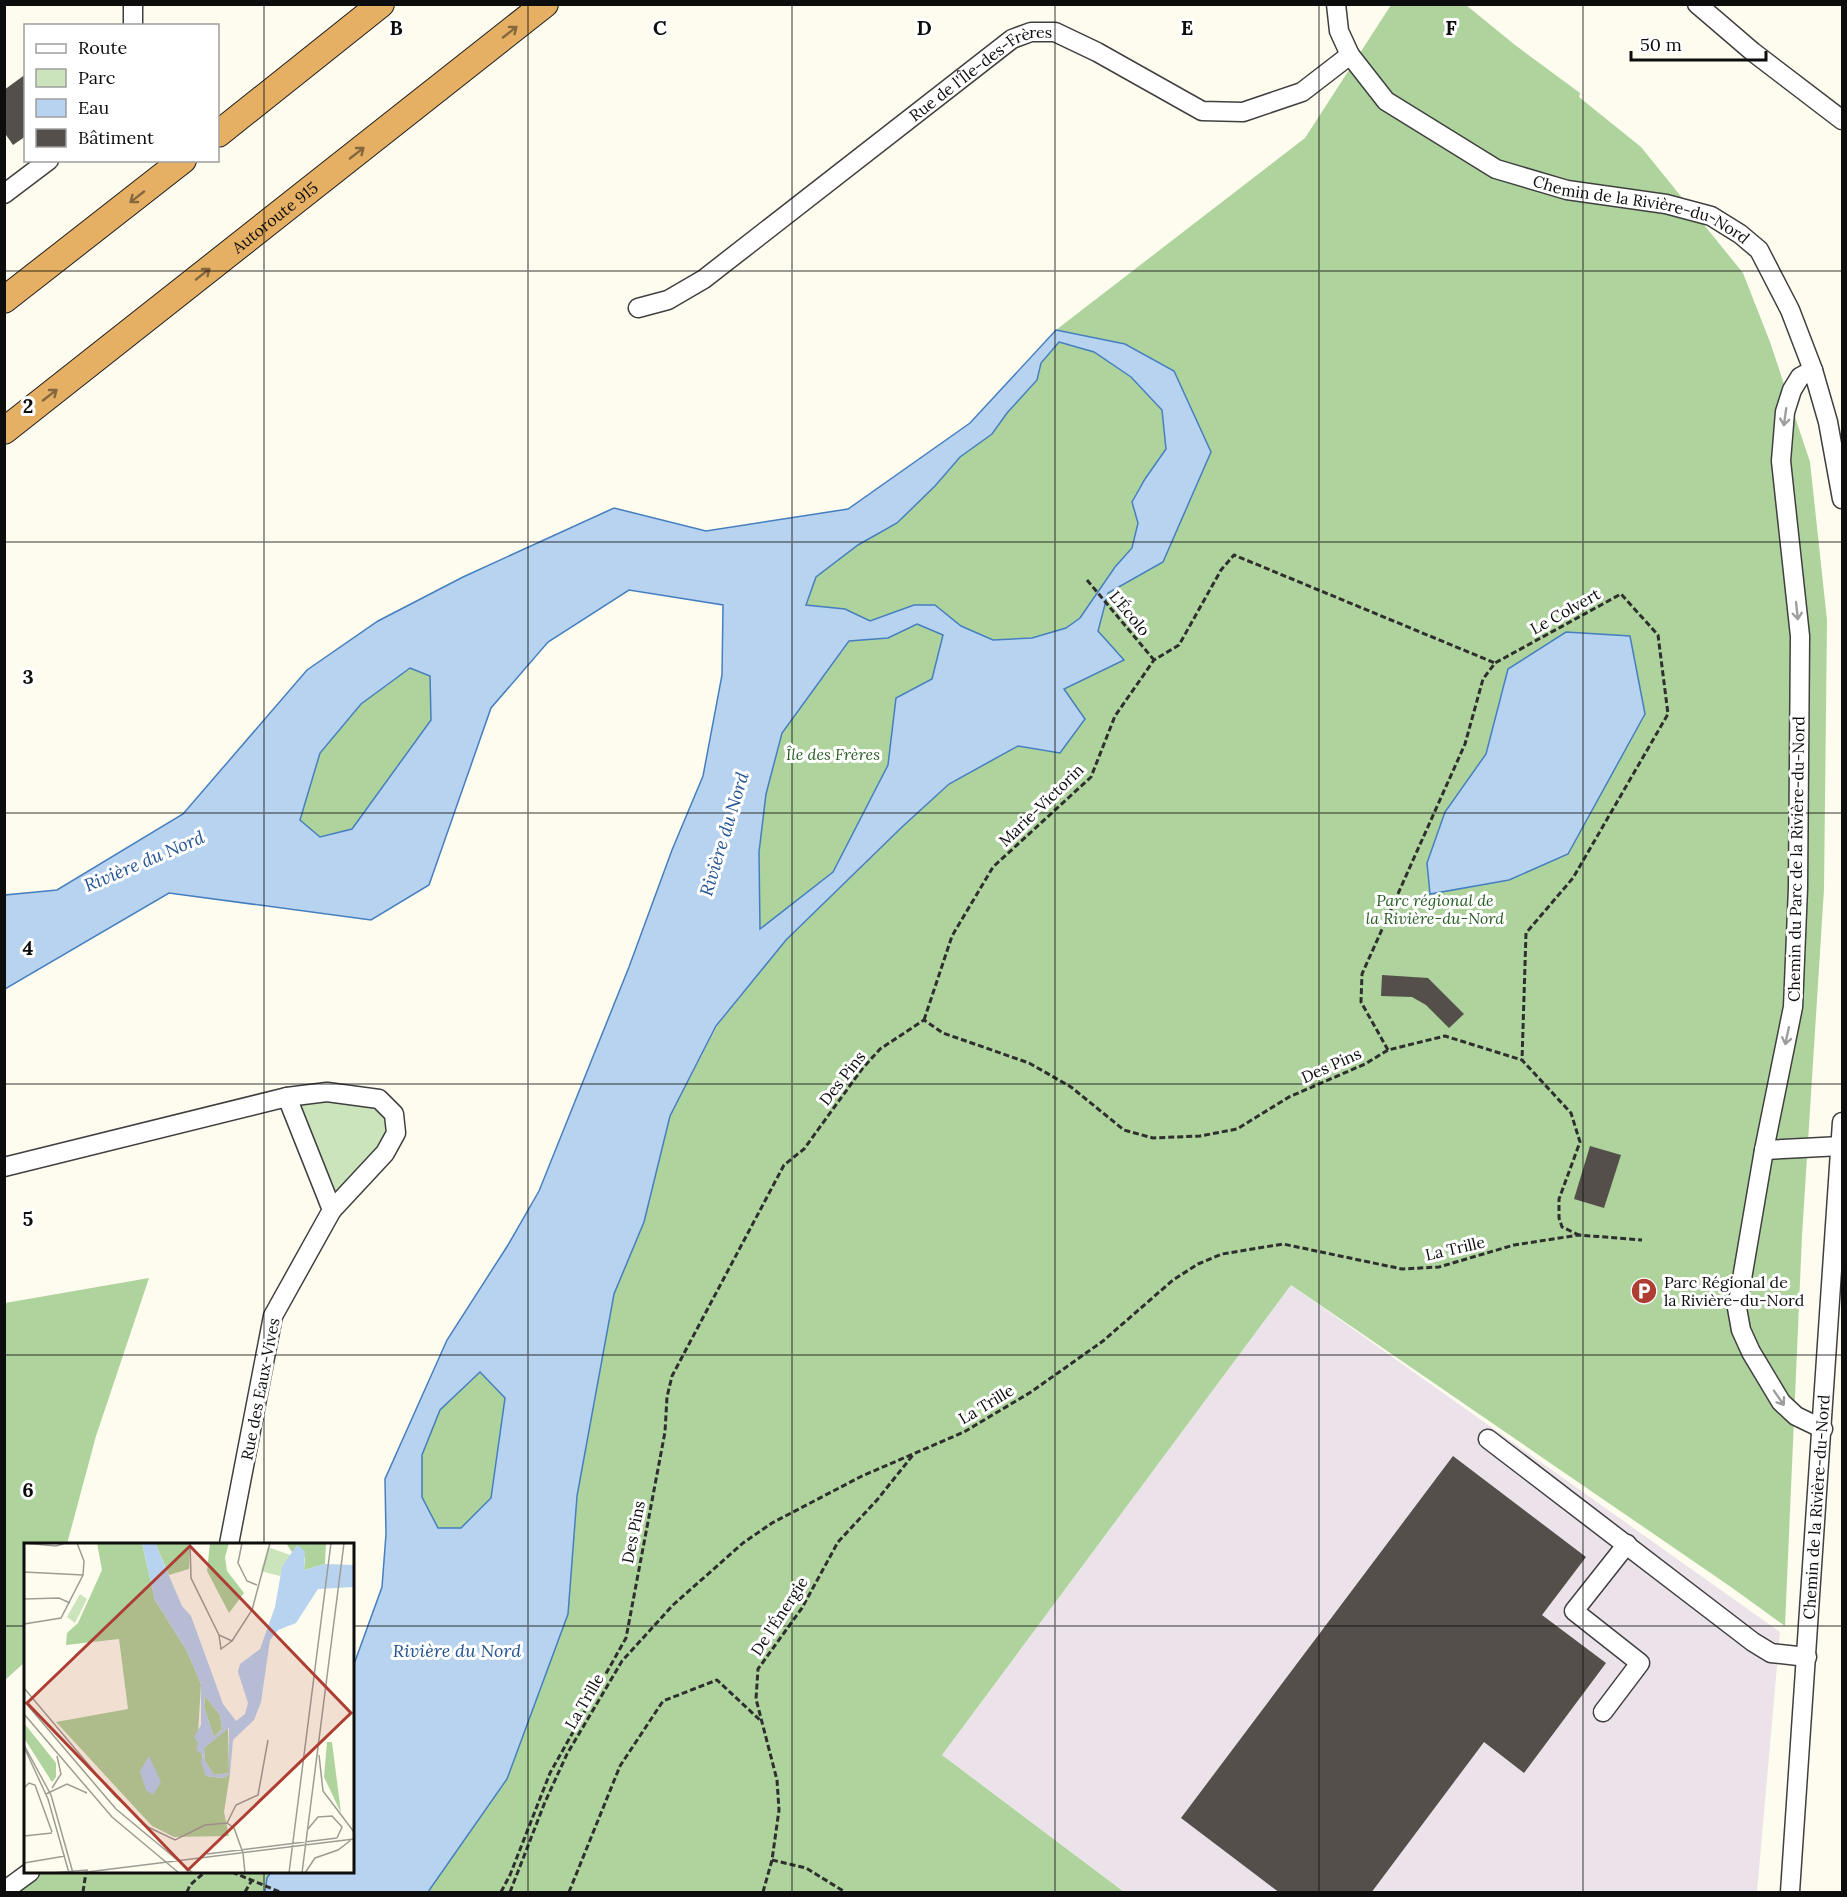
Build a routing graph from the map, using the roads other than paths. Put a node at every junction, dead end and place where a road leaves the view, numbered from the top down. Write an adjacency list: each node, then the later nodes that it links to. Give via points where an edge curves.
1 (133, 4): 8 (street)
2 (356, 4): 11 (highway)
3 (381, 4): 11 (highway)
4 (545, 4): 20 (highway, Autoroute 915, one-way to 4)
5 (1336, 4): 10 (street, Chemin de la Rivière-du-Nord, via 1339,31)
6 (1681, 4): 9 (street)
7 (1696, 4): 9 (street)
8 (133, 24)
9 (1753, 52): 12 (street)
10 (1350, 55): 18 (street, Rue de l'Île-des-Frères, via 1302,92 1243,112 1202,111 1055,32 1031,32 1012,39 704,279 668,300); 19 (street, Chemin de la Rivière-du-Nord, via 1386,101 1496,169 1567,190 1666,204 1711,216 1740,234 1759,250 1767,264)
11 (244, 113): 13 (highway)
12 (1842, 120)
13 (219, 133)
14 (46, 162): 16 (street)
15 (180, 162): 17 (highway, one-way to 17)
16 (4, 194)
17 (4, 300)
18 (638, 308)
19 (1813, 370): 21 (street, Chemin de la Rivière-du-Nord, via 1828,422); 25 (street, Chemin du Parc de la Rivière-du-Nord, one-way to 25, via 1800,377 1792,390 1785,412 1781,461 1800,636 1798,888 1793,1007)
20 (4, 431)
21 (1842, 499)
22 (287, 1097): 26 (street, Rue des Eaux-Vives); 27 (street); 27 (street, Rue des Eaux-Vives, via 327,1092 379,1099 394,1114 396,1133 385,1153)
23 (1842, 1122): 24 (street, Chemin de la Rivière-du-Nord)
24 (1841, 1146): 25 (street); 28 (street, Chemin de la Rivière-du-Nord)
25 (1764, 1150): 28 (street, Chemin du Parc de la Rivière-du-Nord, one-way to 28, via 1737,1308 1741,1330 1781,1402 1803,1420)
26 (4, 1167)
27 (332, 1210): 30 (street, Rue des Eaux-Vives, via 273,1316)
28 (1823, 1429): 32 (street, Chemin de la Rivière-du-Nord)
29 (1488, 1439): 31 (street)
30 (229, 1543)
31 (1627, 1544): 32 (street, via 1763,1649 1779,1655); 33 (street, via 1574,1611 1640,1663)
32 (1807, 1657): 36 (street, Chemin de la Rivière-du-Nord)
33 (1603, 1712)
34 (29, 1873): 35 (street)
35 (4, 1891)
36 (1790, 1893)

